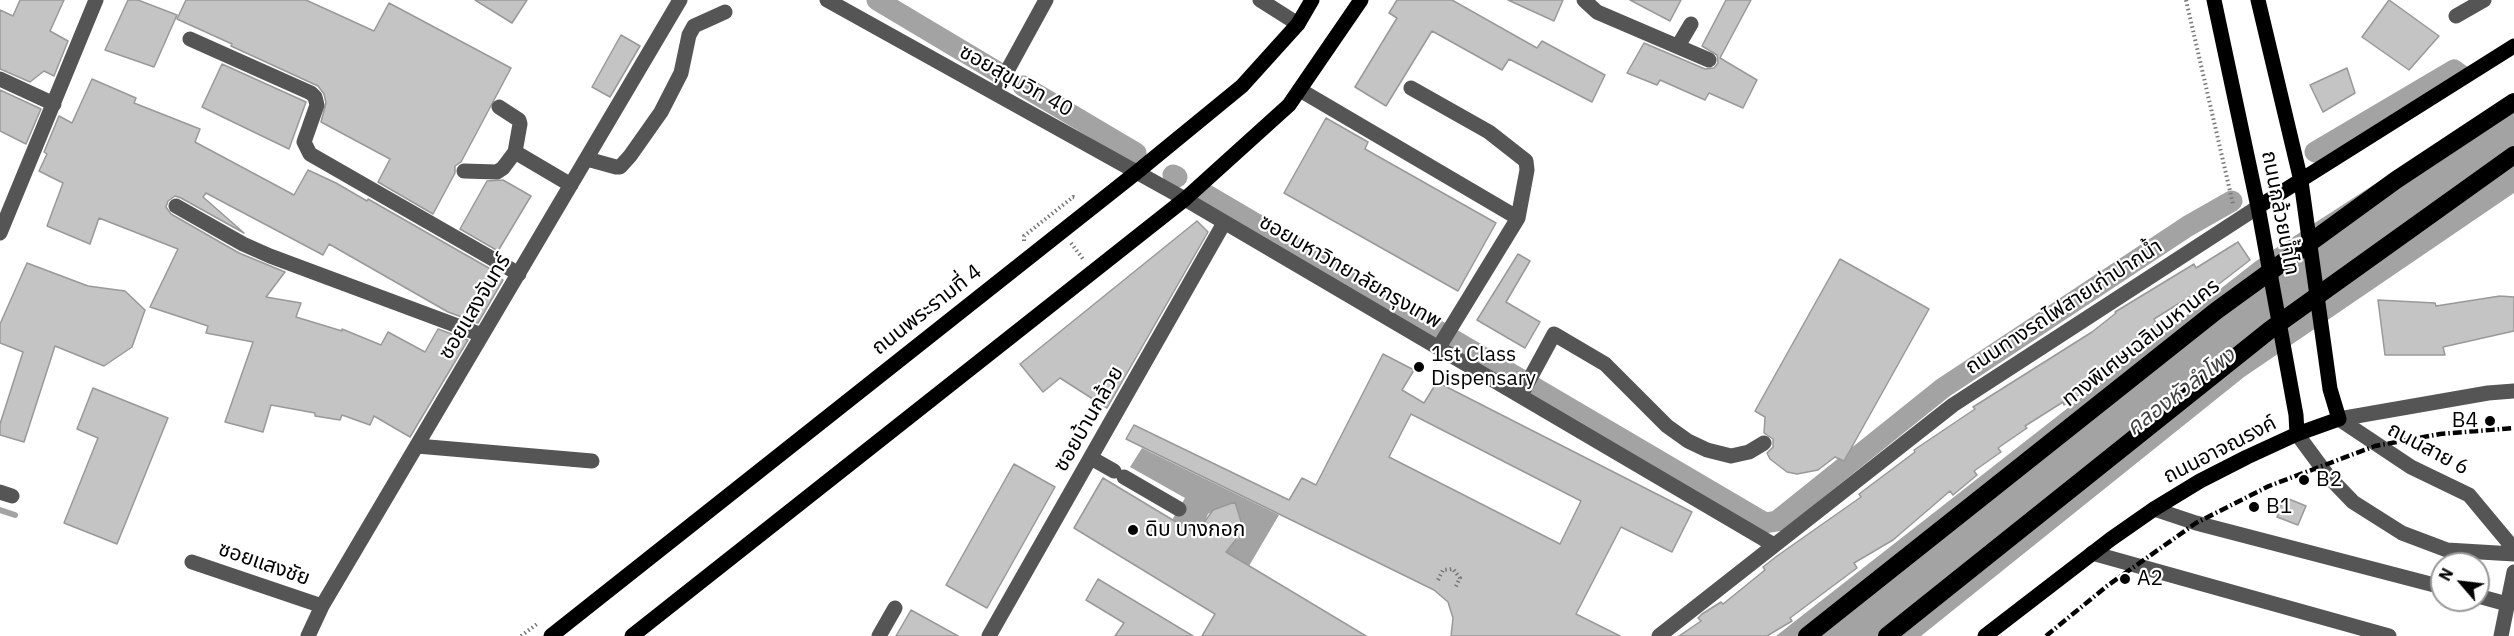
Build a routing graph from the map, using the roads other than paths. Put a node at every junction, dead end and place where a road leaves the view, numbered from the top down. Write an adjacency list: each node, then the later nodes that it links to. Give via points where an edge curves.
1 (96, 0): 25 (street)
2 (680, 0): 29 (street, ซอยแสงจันทร์)
3 (827, 0): 23 (street, ซอยสุขุมวิท 40)
4 (1046, 0): 23 (street)
5 (1260, 0): 14 (street)
6 (1312, 0): 14 (main road, ถนนพระรามที่ 4)
7 (1361, 0): 22 (main road)
8 (1584, 0): 17 (street, via 1597,12)
9 (2214, 0): 36 (main road, ถนนกล้วยน้ำไท)
10 (2258, 0): 32 (main road, ถนนกล้วยน้ำไท)
11 (2484, 0): 13 (street)
12 (725, 12): 29 (street, via 694,27 681,73 661,112 630,156 616,167)
13 (2456, 16)
14 (1298, 24): 31 (main road, ถนนพระรามที่ 4, via 1242,86)
15 (1691, 24): 17 (street)
16 (190, 39): 40 (street, via 311,93 316,105 304,142 310,154)
17 (1678, 46): 19 (street)
18 (2514, 46): 32 (main road, ถนนทางรถไฟสายเก่าปากน้ำ)
19 (1709, 60)
20 (0, 79): 25 (street)
21 (1411, 88): 37 (street, via 1489,132 1526,161)
22 (1300, 90): 34 (main road); 37 (street)
23 (995, 93): 31 (street, ซอยสุขุมวิท 40)
24 (2514, 102): 70 (highway, ทางพิเศษเฉลิมมหานคร, via 2396,180 2216,311)
25 (54, 104): 39 (street)
26 (499, 107): 27 (street, via 519,120)
27 (515, 152): 30 (street, via 497,172); 33 (street)
28 (2514, 155): 71 (highway, via 2271,329)
29 (587, 159): 33 (street, ซอยแสงจันทร์)
30 (464, 171)
31 (1137, 172): 34 (street, ซอยสุขุมวิท 40); 65 (main road, ถนนพระรามที่ 4)
32 (2301, 181): 36 (main road, ถนนทางรถไฟสายเก่าปากน้ำ); 45 (main road, ถนนกล้วยน้ำไท, via 2330,389)
33 (571, 185): 40 (street, ซอยแสงจันทร์)
34 (1185, 199): 38 (street, ซอยมหาวิทยาลัยกรุงเทพ); 66 (main road)
35 (176, 206): 41 (street, via 270,256)
36 (2258, 207): 46 (main road, ถนนกล้วยน้ำไท); 53 (street, ถนนทางรถไฟสายเก่าปากน้ำ, via 1953,405)
37 (1518, 218): 42 (street)
38 (1224, 223): 42 (street, ซอยมหาวิทยาลัยกรุงเทพ); 49 (street, ซอยบ้านกล้วย)
39 (0, 233)
40 (519, 274): 41 (street, ซอยแสงจันทร์)
41 (482, 335): 48 (street, ซอยแสงจันทร์)
42 (1439, 347): 44 (street, ซอยมหาวิทยาลัยกรุงเทพ)
43 (2514, 391): 45 (street, ถนนอาจณรงค์)
44 (1521, 395): 47 (street, via 1554,334 1605,364 1656,417 1688,441 1731,456); 53 (street, ซอยมหาวิทยาลัยกรุงเทพ)
45 (2339, 419): 46 (main road, ถนนอาจณรงค์); 54 (street, ถนนสาย 6, via 2411,467 2469,495)
46 (2297, 434): 52 (main road, ถนนอาจณรงค์, via 2200,481); 54 (street, ถนนสาย 6, via 2328,477 2354,502 2402,533 2447,550)
47 (1764, 443)
48 (417, 446): 50 (street); 61 (street, ซอยแสงจันทร์)
49 (1091, 458): 51 (street); 68 (street, ซอยบ้านกล้วย)
50 (592, 462)
51 (1179, 509)
52 (2154, 509): 55 (main road, ถนนอาจณรงค์); 58 (street)
53 (1774, 545): 69 (street, ถนนทางรถไฟสายเก่าปากน้ำ)
54 (2514, 551)
55 (2092, 554): 63 (street); 72 (main road, ถนนอาจณรงค์)
56 (192, 562): 61 (street, ซอยแสงชัย)
57 (2514, 572): 60 (street)
58 (2430, 584)
59 (2490, 599): 60 (street)
60 (2508, 604): 74 (street)
61 (322, 606): 64 (street, ซอยแสงจันทร์)
62 (895, 608): 67 (street)
63 (2359, 632): 73 (street)
64 (308, 636)
65 (551, 636)
66 (632, 636)
67 (879, 636)
68 (989, 636)
69 (1659, 636)
70 (1807, 636)
71 (1887, 636)
72 (1985, 636)
73 (2389, 636)
74 (2501, 636)

